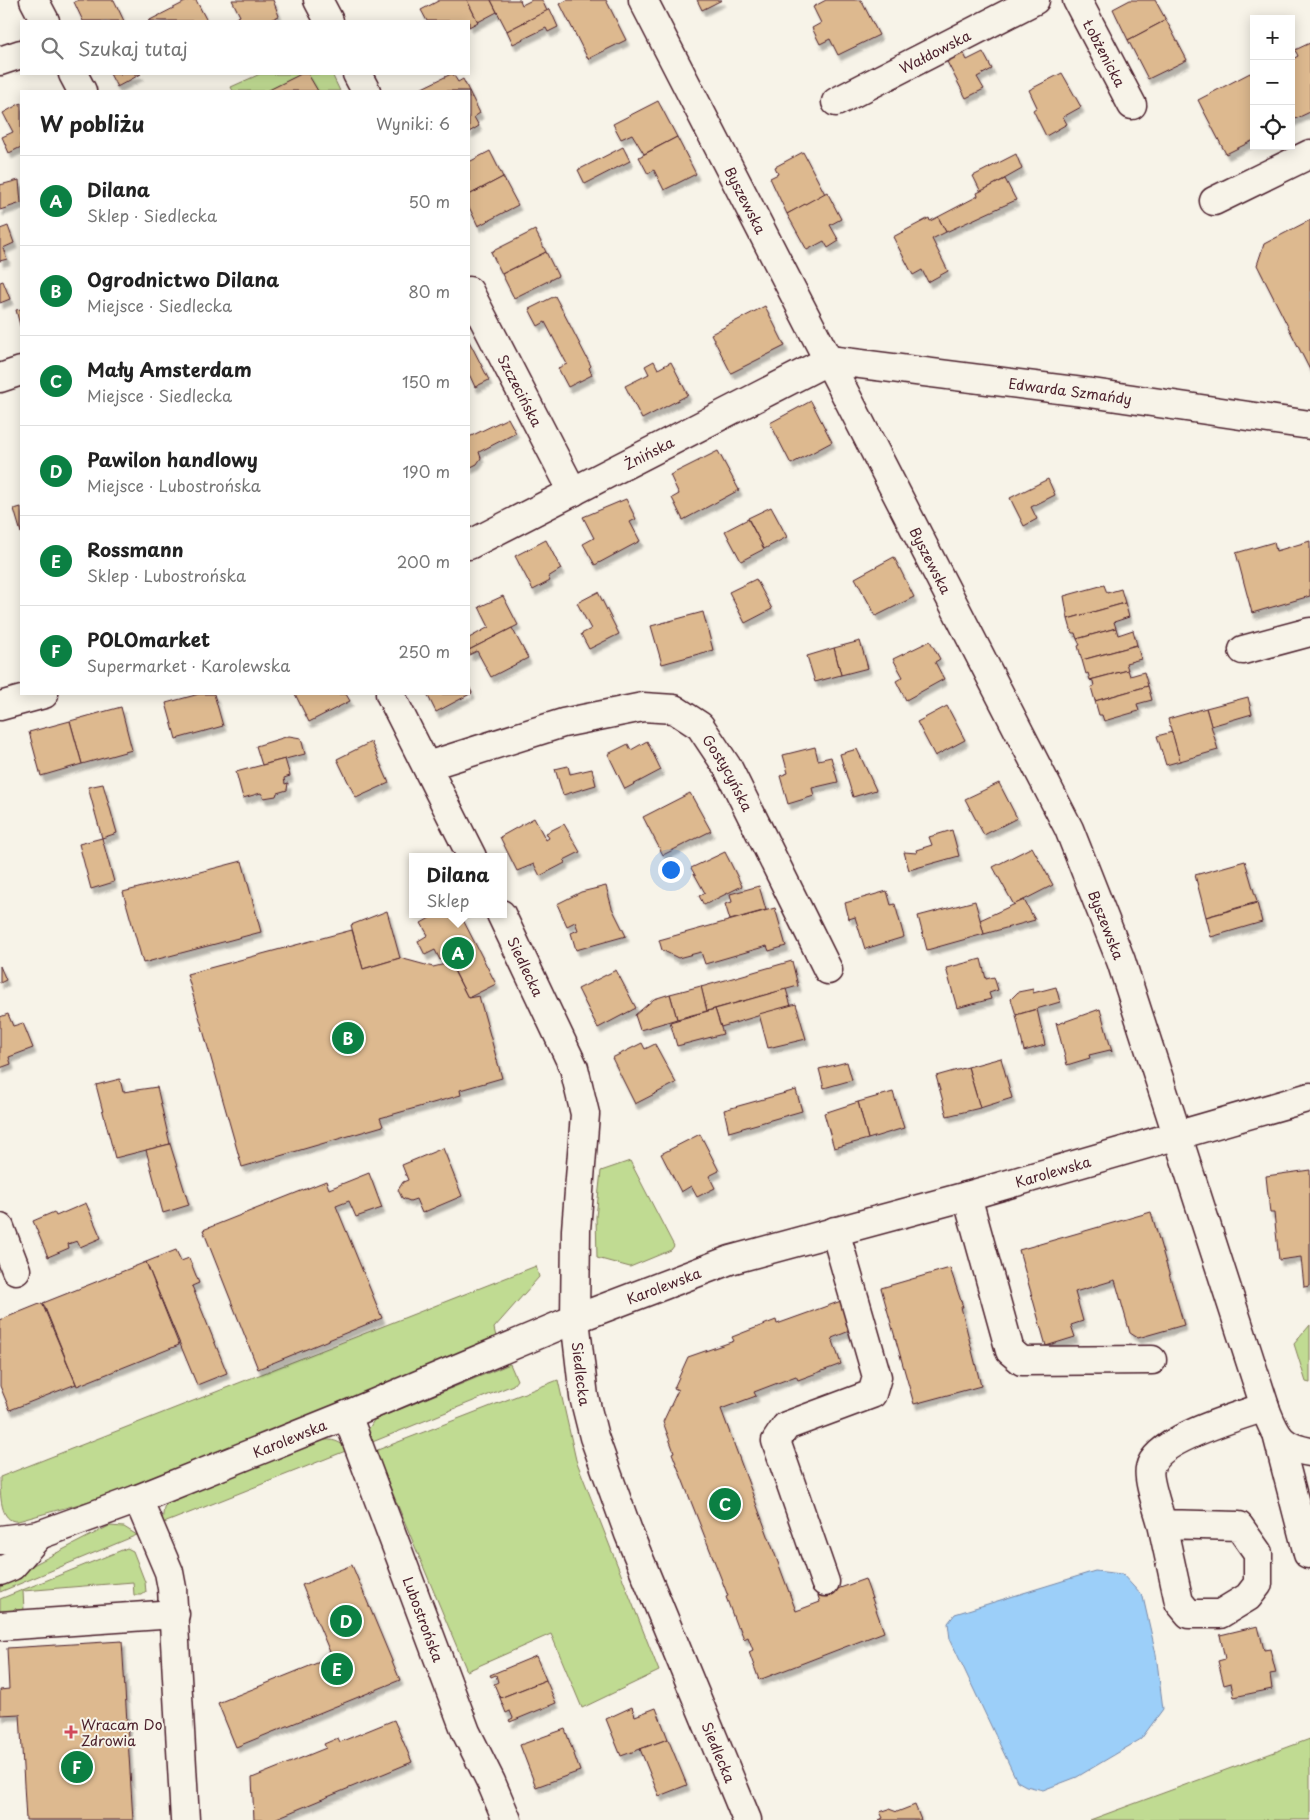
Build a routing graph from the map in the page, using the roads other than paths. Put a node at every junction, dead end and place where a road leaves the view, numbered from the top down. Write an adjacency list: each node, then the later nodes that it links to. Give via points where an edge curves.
1 (34, 0): 6 (street)
2 (318, 0): 7 (street)
3 (644, 0): 19 (street, Byszewska)
4 (1035, 0): 14 (street, Wałdowska)
5 (1077, 0): 15 (street, Łobżenicka)
6 (44, 20)
7 (328, 20)
8 (20, 54): 9 (street)
9 (0, 61)
10 (74, 75): 12 (street)
11 (357, 75): 13 (street)
12 (81, 90)
13 (365, 90)
14 (836, 102)
15 (1132, 105)
16 (1310, 154): 17 (street)
17 (1214, 201)
18 (470, 293): 23 (street, Szczecińska)
19 (829, 360): 22 (street, Edwarda Szmańdy); 23 (street, Żnińska); 35 (street, Byszewska, via 1068,830 1121,961)
20 (20, 371): 21 (street)
21 (0, 378)
22 (1310, 425)
23 (573, 492): 24 (street, Żnińska)
24 (470, 544)
25 (1310, 632): 26 (street)
26 (1243, 650)
27 (40, 695): 29 (street)
28 (391, 695): 30 (street)
29 (0, 706)
30 (427, 766): 31 (street); 33 (street, Gostycyńska, via 563,723 643,707 674,709 700,726 728,768)
31 (470, 853)
32 (503, 918): 40 (street, Siedlecka, via 574,1068 585,1114 576,1230)
33 (828, 970)
34 (1310, 1097): 35 (street, Karolewska)
35 (1179, 1136): 36 (street, Karolewska); 42 (street, Byszewska)
36 (967, 1196): 38 (street, Karolewska); 41 (street, via 1010,1351 1022,1361)
37 (0, 1228): 39 (street)
38 (835, 1231): 40 (street, Karolewska, via 730,1260); 52 (street, via 877,1377 872,1394 786,1426 776,1441)
39 (16, 1270)
40 (575, 1319): 43 (street, Karolewska); 57 (street, Siedlecka, via 584,1397 605,1472)
41 (1152, 1360)
42 (1265, 1407): 44 (street, Byszewska); 47 (street, via 1187,1435 1154,1458 1149,1470)
43 (347, 1415): 46 (street, Karolewska); 56 (street, Lubostrońska, via 466,1732)
44 (1278, 1438): 45 (street); 50 (street, Byszewska)
45 (1310, 1452)
46 (138, 1499): 48 (street, Karolewska); 53 (street, via 169,1572)
47 (1162, 1524)
48 (38, 1536): 49 (street, Karolewska); 51 (street, Karolewska, via 12,1566)
49 (0, 1540)
50 (1308, 1554)
51 (0, 1571)
52 (826, 1582)
53 (175, 1614): 54 (street); 55 (street)
54 (0, 1626)
55 (185, 1820)
56 (507, 1820)
57 (747, 1820)

